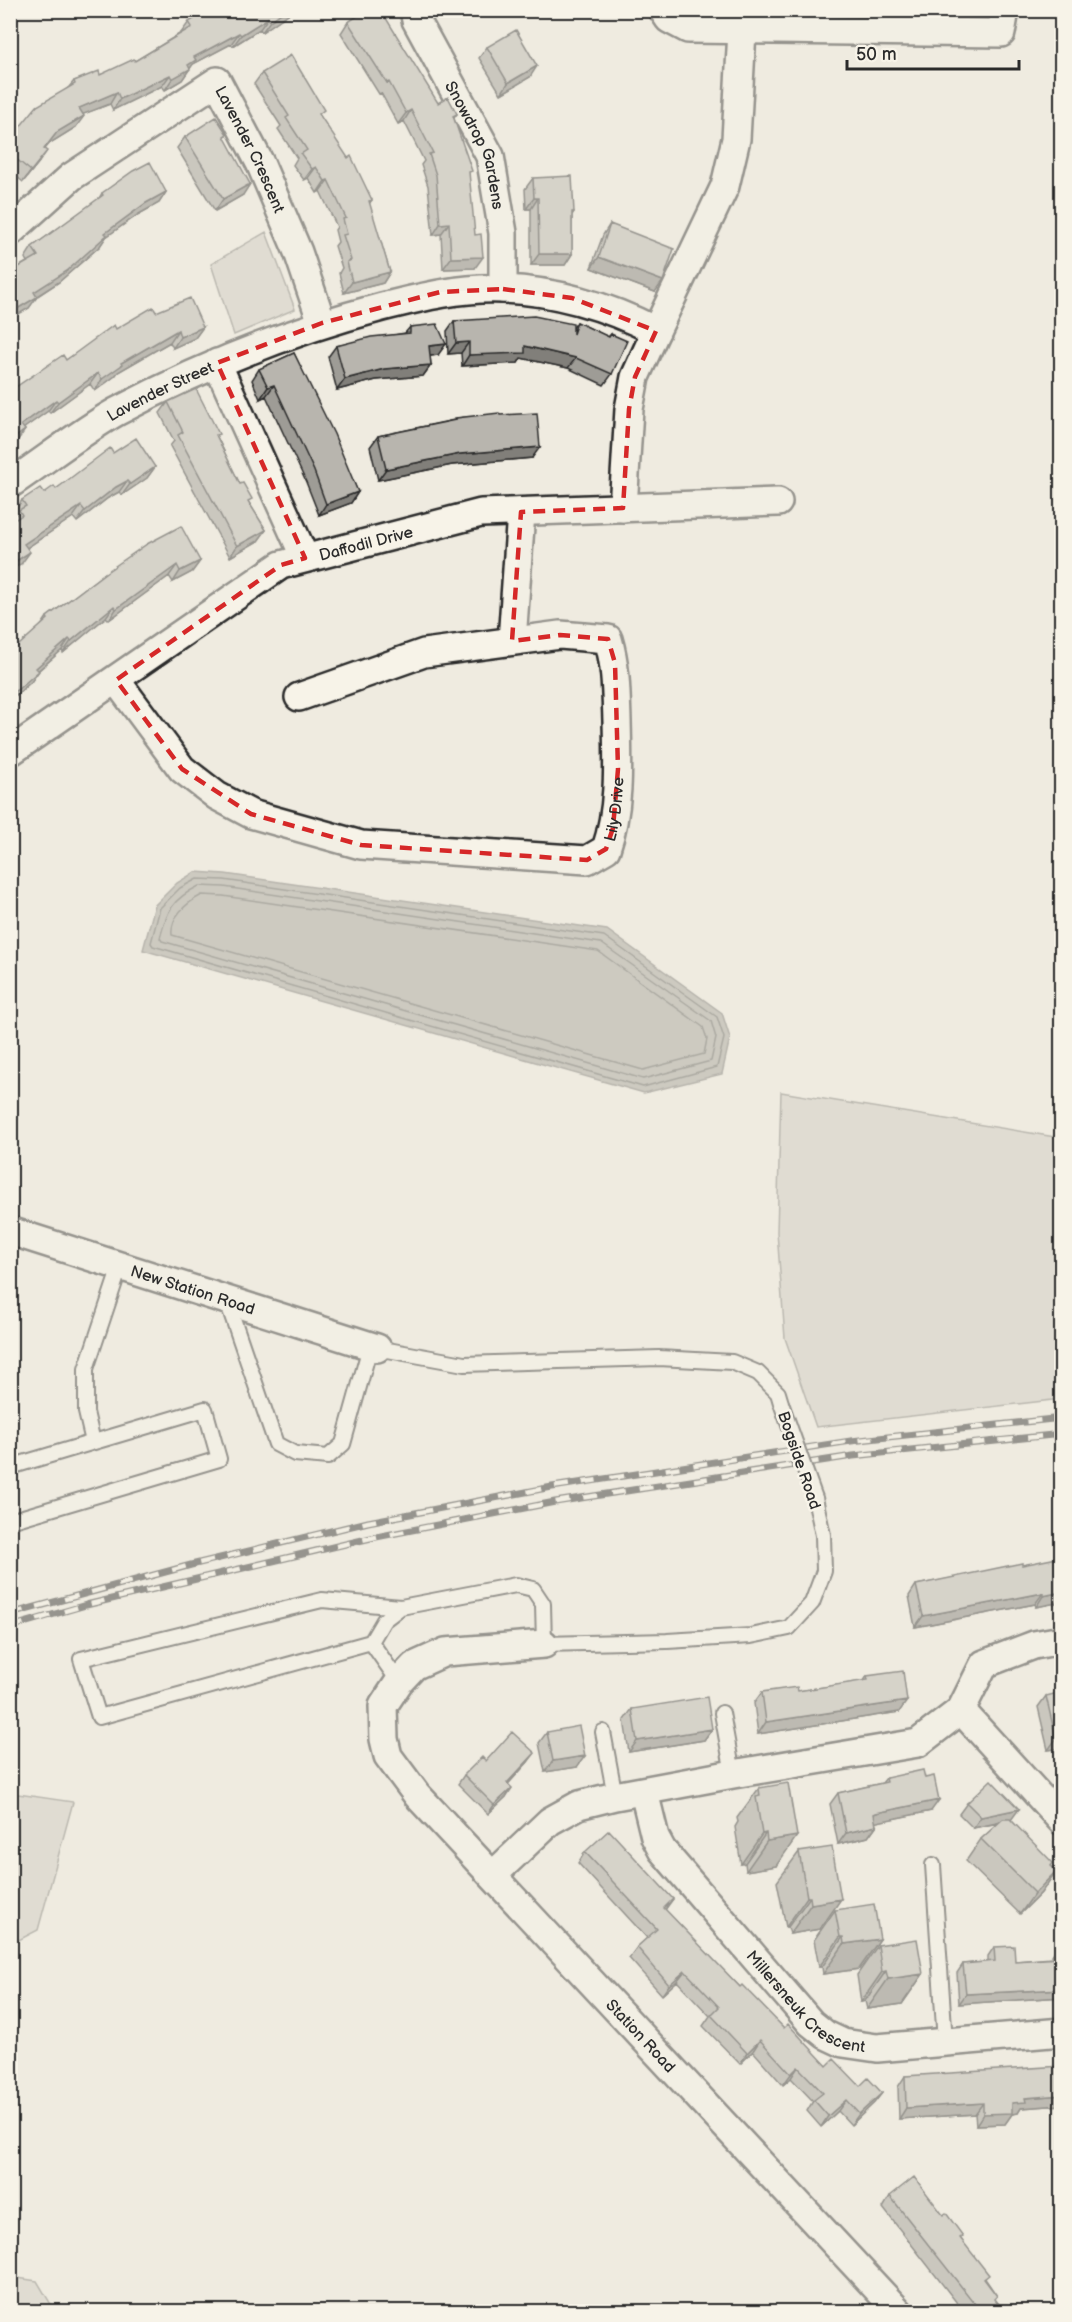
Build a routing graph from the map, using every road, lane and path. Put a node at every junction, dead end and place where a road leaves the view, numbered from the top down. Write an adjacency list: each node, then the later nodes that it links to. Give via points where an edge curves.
1 (414, 10): 6 (street, Snowdrop Gardens, via 490,156 503,233)
2 (663, 10): 4 (street, via 669,19 688,29)
3 (1005, 10): 4 (street, via 1001,33)
4 (742, 31): 8 (street, via 736,139 725,186)
5 (10, 232): 7 (street, Lavender Crescent, via 71,177 217,81 260,163 290,232)
6 (503, 289): 7 (street, Lavender Street, via 440,292); 8 (street, Lavender Street, via 572,298)
7 (322, 323): 9 (street, Lavender Street)
8 (656, 331): 12 (street, via 635,377 629,409)
9 (217, 363): 10 (street, Lavender Street, via 115,413); 14 (street)
10 (10, 484)
11 (778, 502): 12 (street, Daffodil Drive)
12 (623, 508): 13 (street, Daffodil Drive)
13 (521, 512): 14 (street, Daffodil Drive, via 481,513); 15 (street)
14 (305, 558): 16 (street, Daffodil Drive, via 281,565)
15 (512, 641): 16 (street, Lily Drive, via 560,635 608,639 615,663 618,746 613,828 606,849 587,860 361,845 251,814 217,796 182,769); 17 (street, Lily Drive, via 423,653)
16 (116, 680): 18 (street, Daffodil Drive)
17 (299, 697)
18 (10, 752)
19 (10, 1231): 20 (street, New Station Road)
20 (120, 1267): 21 (street, New Station Road); 23 (lane, via 86,1369 86,1412)
21 (227, 1301): 22 (street, New Station Road); 22 (lane, via 276,1444 295,1454 328,1456 343,1444)
22 (374, 1348): 29 (lane, Bogside Road, bridge, via 464,1364 659,1358 732,1362 759,1373 778,1393 815,1498 825,1571 812,1603 789,1628 751,1636)
23 (93, 1442): 24 (lane); 25 (lane, via 205,1409 219,1459)
24 (10, 1467)
25 (10, 1521)
26 (401, 1607): 28 (lane, via 384,1620); 28 (lane, via 322,1599 81,1659 99,1718); 29 (lane, via 516,1585 533,1589 543,1604)
27 (1062, 1640): 31 (street, via 1034,1645 984,1664)
28 (370, 1642): 30 (lane)
29 (544, 1644): 30 (street, Bogside Road, via 445,1652 414,1666)
30 (399, 1682): 34 (street, Bogside Road, via 383,1706)
31 (961, 1710): 35 (street, via 918,1743); 38 (street)
32 (722, 1713): 35 (lane)
33 (603, 1732): 37 (lane)
34 (388, 1756): 40 (street, Station Road, via 417,1795)
35 (733, 1774): 36 (street)
36 (644, 1792): 37 (street); 42 (street, Millersneuk Crescent, via 662,1850 811,2023 835,2039 860,2047)
37 (615, 1796): 40 (street, via 579,1805 550,1821)
38 (1062, 1821)
39 (933, 1865): 42 (lane)
40 (493, 1875): 43 (street, Station Road)
41 (1062, 2032): 42 (street, Millersneuk Crescent)
42 (945, 2042)
43 (899, 2312)

